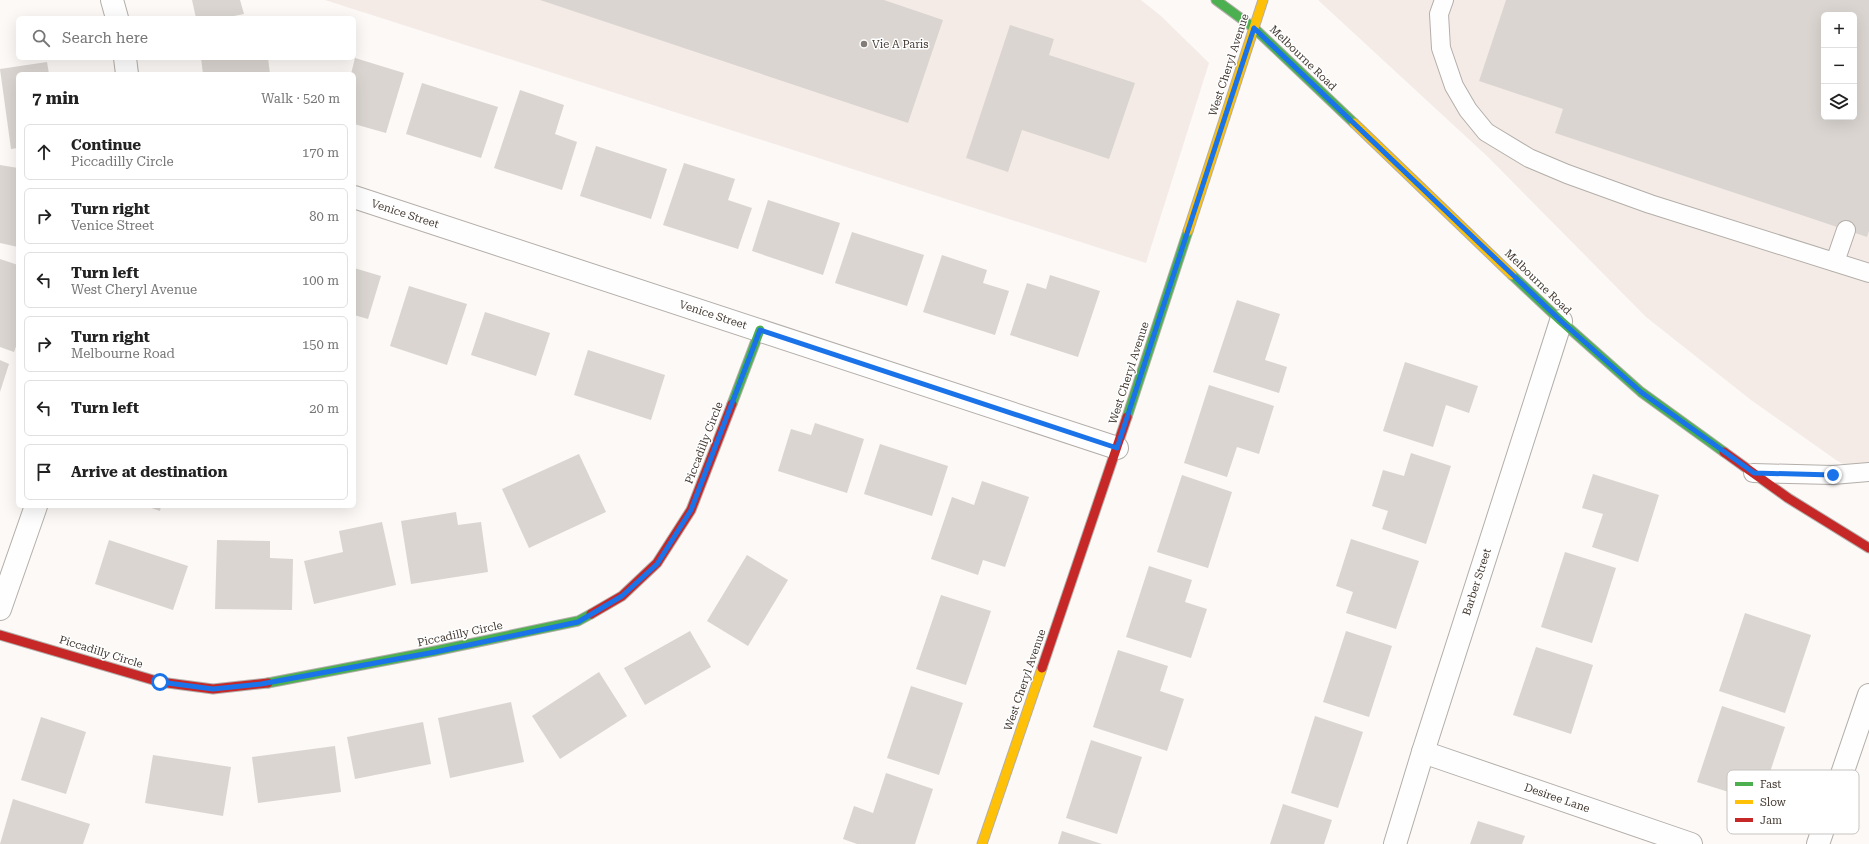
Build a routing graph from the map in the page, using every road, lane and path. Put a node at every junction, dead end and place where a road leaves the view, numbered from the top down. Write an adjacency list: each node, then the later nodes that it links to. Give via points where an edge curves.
1 (112, 0): 5 (street)
2 (1216, 0): 6 (street, Melbourne Road)
3 (1263, 0): 6 (street, West Cheryl Avenue)
4 (1444, 0): 11 (lane, via 1439,14 1441,48 1454,86 1468,110 1486,132 1529,158 1567,174 1650,204)
5 (116, 16)
6 (1254, 28): 13 (street, Melbourne Road); 15 (street, West Cheryl Avenue)
7 (125, 60): 8 (street)
8 (127, 72)
9 (356, 198): 14 (street, Venice Street)
10 (1846, 230): 11 (lane)
11 (1835, 262): 12 (lane)
12 (1869, 273)
13 (1561, 321): 17 (street, Melbourne Road, via 1641,392); 23 (street, Barber Street)
14 (760, 330): 15 (street, Venice Street); 21 (street, Piccadilly Circle, via 691,510 657,564 622,596 578,622 321,673 261,684 213,689 160,682)
15 (1117, 448): 26 (street, West Cheryl Avenue)
16 (1869, 472): 17 (lane, via 1833,475)
17 (1754, 473): 19 (street, Melbourne Road, via 1788,498)
18 (35, 508): 20 (street)
19 (1869, 548)
20 (0, 610)
21 (0, 635)
22 (1869, 696): 24 (street)
23 (1423, 752): 27 (street, Barber Street); 28 (street, Desiree Lane)
24 (1844, 770)
25 (1821, 834): 29 (street)
26 (982, 844)
27 (1395, 844)
28 (1691, 844)
29 (1818, 844)

